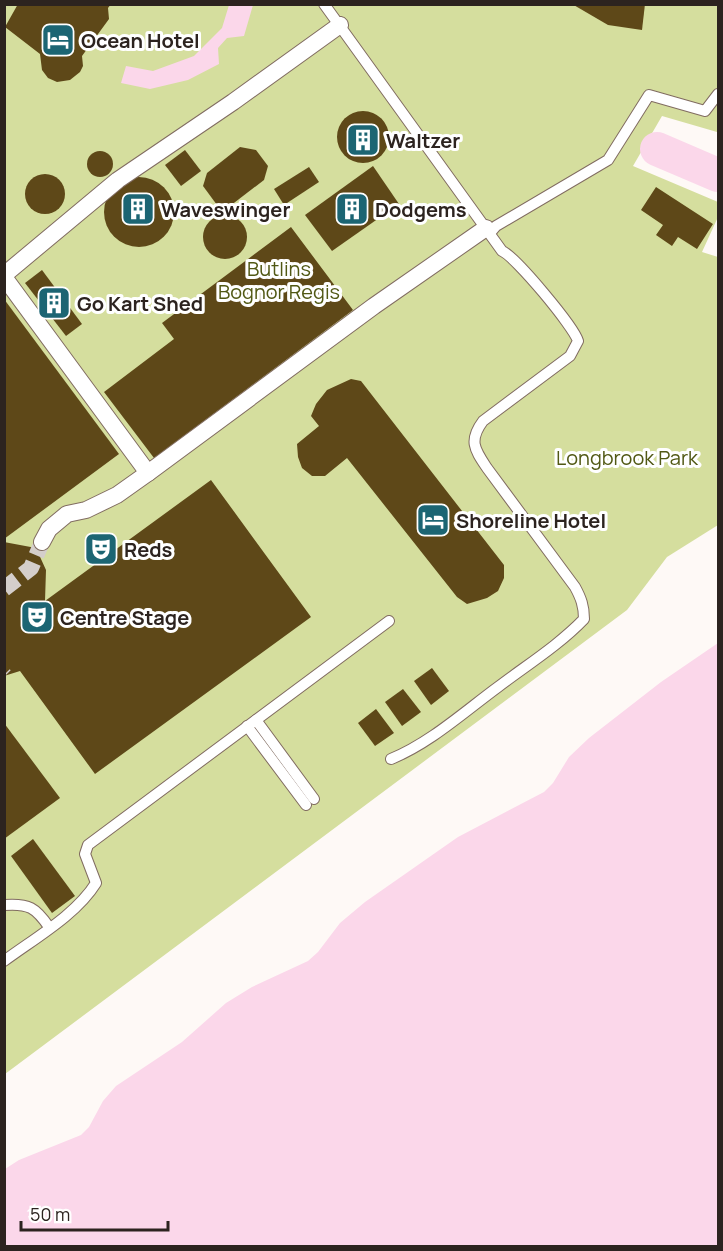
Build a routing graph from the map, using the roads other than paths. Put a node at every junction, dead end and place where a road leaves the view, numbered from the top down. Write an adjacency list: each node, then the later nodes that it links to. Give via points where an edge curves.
1 (324, 4): 2 (lane)
2 (340, 25): 4 (lane); 5 (street, via 118,180)
3 (718, 94): 4 (lane, via 705,111 649,95 608,160)
4 (488, 230): 6 (street, via 374,306); 10 (lane, via 502,251 509,254 571,327 579,342 570,356 483,421 473,440 487,468 575,587 582,600 584,619 431,737)
5 (4, 276): 6 (street)
6 (148, 473): 7 (street, via 117,495 86,510 67,514 49,529)
7 (42, 543)
8 (389, 621): 9 (lane)
9 (251, 723): 11 (lane); 13 (lane, via 88,845 84,854 96,883 88,896)
10 (391, 759)
11 (310, 802)
12 (4, 905): 13 (lane, via 33,908)
13 (49, 927): 14 (lane)
14 (4, 961)

